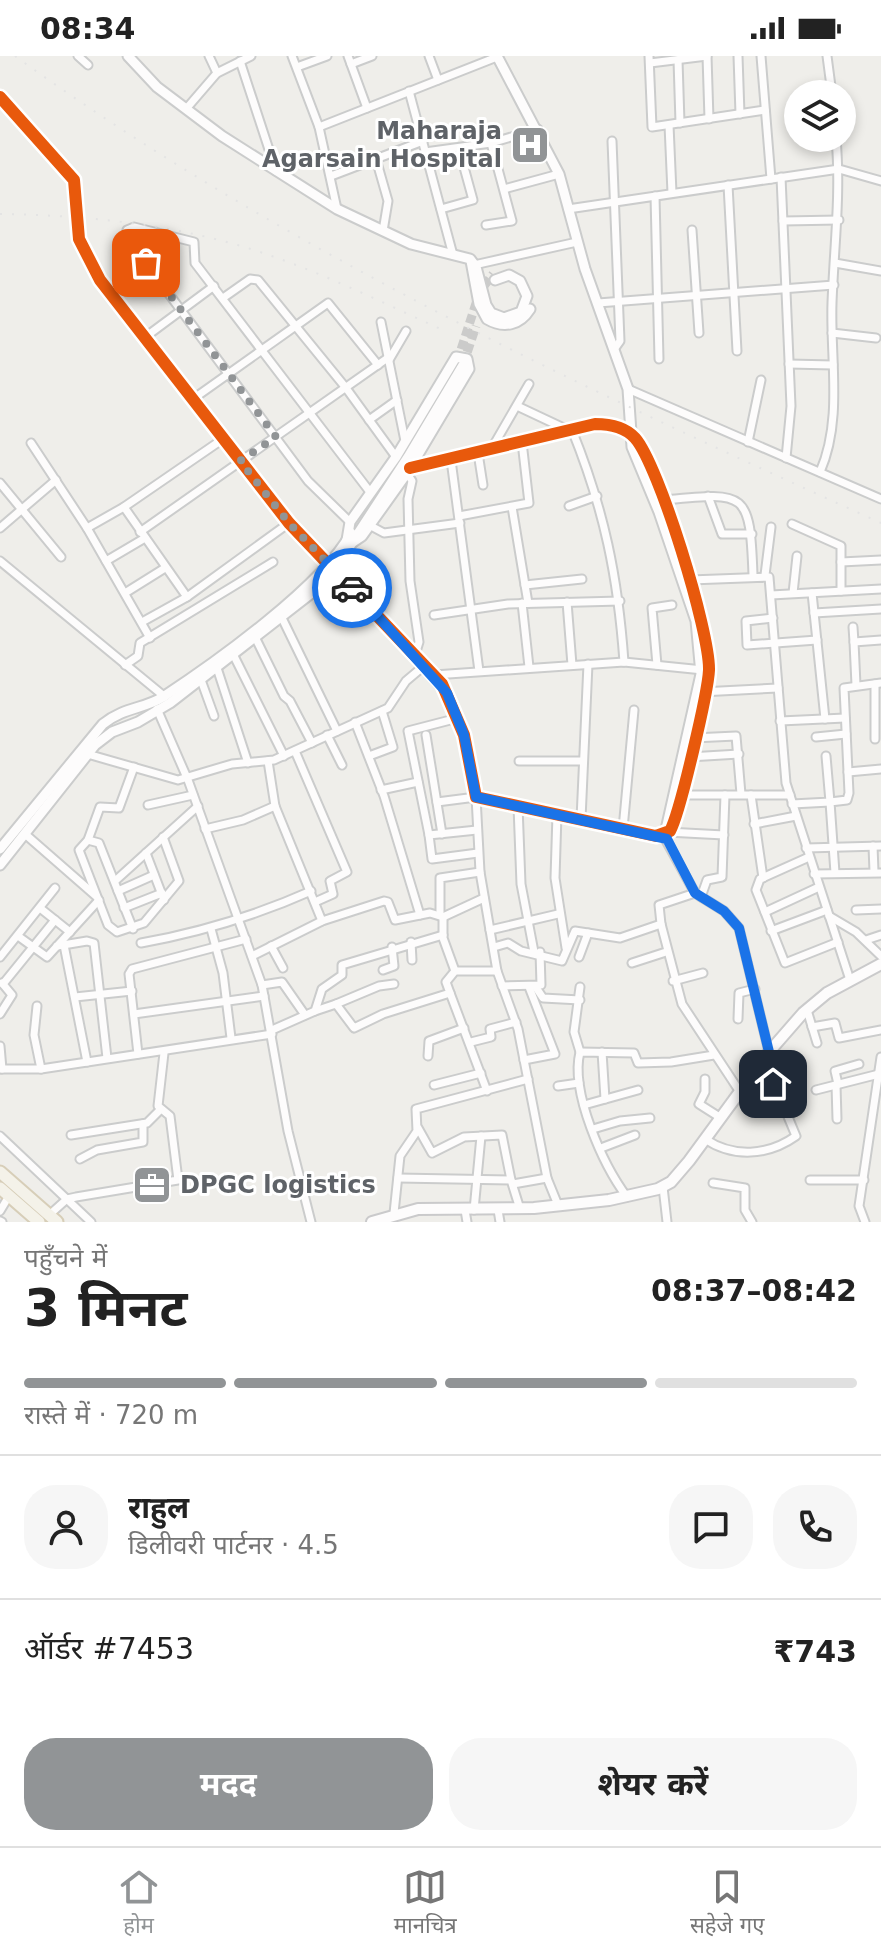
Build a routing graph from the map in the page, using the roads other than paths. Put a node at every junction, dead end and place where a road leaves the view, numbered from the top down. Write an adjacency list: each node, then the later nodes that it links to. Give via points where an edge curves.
1 (78, 56): 18 (street)
2 (128, 56): 26 (street)
3 (209, 56): 20 (street)
4 (251, 56): 17 (street)
5 (292, 56): 19 (street)
6 (327, 56): 19 (street)
7 (372, 56): 14 (street)
8 (429, 56): 21 (street)
9 (497, 56): 21 (street); 33 (street)
10 (707, 56): 16 (street); 29 (street)
11 (738, 56): 28 (street)
12 (761, 56): 27 (street)
13 (827, 56): 22 (street)
14 (349, 60): 25 (street)
15 (650, 60): 16 (street); 31 (street, via 651,126)
16 (678, 60): 30 (street)
17 (240, 61): 20 (street); 42 (street)
18 (88, 65)
19 (297, 67): 32 (street)
20 (217, 73): 26 (street)
21 (438, 80): 23 (street)
22 (830, 80)
23 (409, 91): 25 (street); 34 (street)
24 (0, 97): 82 (street, via 74,180 82,250)
25 (367, 108): 32 (street)
26 (186, 109): 42 (street)
27 (765, 110): 28 (street); 46 (street)
28 (740, 114): 29 (street)
29 (709, 119): 30 (street)
30 (680, 123): 31 (street)
31 (669, 125): 50 (street)
32 (319, 127): 44 (street)
33 (538, 129): 36 (street); 43 (street)
34 (423, 141): 38 (street); 40 (street)
35 (612, 141): 52 (street)
36 (491, 143): 37 (street); 49 (street)
37 (459, 149): 38 (street); 54 (street, via 473,200)
38 (425, 152): 54 (street)
39 (837, 152): 41 (street)
40 (376, 159): 44 (street); 60 (street, via 388,201)
41 (839, 169): 45 (street); 47 (street); 56 (street)
42 (277, 173): 53 (street)
43 (559, 174): 49 (street); 55 (street)
44 (331, 176): 53 (street)
45 (781, 177): 46 (street); 57 (street)
46 (771, 179): 48 (street)
47 (881, 181)
48 (728, 185): 50 (street); 70 (street)
49 (504, 189): 58 (street, via 512,221)
50 (672, 193): 51 (street)
51 (655, 196): 52 (street); 73 (street)
52 (614, 202): 55 (street); 74 (street)
53 (337, 209): 60 (street)
54 (441, 209): 62 (street)
55 (568, 209): 61 (street)
56 (839, 220): 57 (street); 63 (street)
57 (783, 221): 69 (street)
58 (486, 225)
59 (692, 230): 71 (street)
60 (383, 231): 62 (street)
61 (577, 242): 64 (street); 75 (street)
62 (453, 255): 64 (street)
63 (835, 263): 65 (street); 67 (street)
64 (472, 264): 66 (street, via 483,315 504,326 519,322 530,309 530,284 519,272)
65 (881, 271)
66 (494, 277)
67 (834, 285): 69 (street); 81 (street)
68 (214, 286): 72 (street); 76 (street); 76 (street, via 194,260 191,240 130,228 128,239)
69 (787, 289): 70 (street); 90 (street)
70 (734, 293): 71 (street); 86 (street)
71 (696, 296): 73 (street); 80 (street)
72 (223, 298): 78 (street, via 256,278); 85 (street)
73 (658, 298): 74 (street); 88 (street)
74 (619, 301): 75 (street); 84 (street, via 620,341)
75 (598, 303): 84 (street)
76 (181, 310): 82 (street); 93 (street)
77 (381, 322): 87 (street)
78 (295, 326): 85 (street); 91 (street, via 330,304); 96 (street)
79 (406, 331): 87 (street)
80 (699, 333)
81 (832, 333): 83 (street); 92 (street)
82 (144, 338): 98 (street)
83 (876, 338)
84 (615, 348): 97 (street)
85 (262, 350): 93 (street); 101 (street)
86 (737, 351)
87 (389, 359): 91 (street); 99 (street)
88 (659, 359)
89 (460, 364): 142 (street)
90 (789, 364): 92 (street); 114 (street)
91 (378, 365): 96 (street)
92 (833, 365): 118 (street, via 831,447)
93 (228, 373): 98 (street); 105 (street)
94 (761, 380): 109 (street)
95 (529, 384): 100 (street)
96 (346, 388): 101 (street); 102 (street)
97 (628, 389): 104 (street); 109 (street)
98 (193, 399): 106 (street)
99 (397, 400): 102 (street); 107 (street)
100 (517, 406): 103 (street); 111 (street)
101 (309, 413): 105 (street); 122 (street)
102 (369, 420): 113 (street)
103 (570, 430): 104 (street, via 605,424); 108 (street); 123 (street)
104 (631, 434): 126 (street); 193 (street, via 696,621)
105 (276, 437): 116 (street); 132 (street, via 308,481)
106 (223, 439): 116 (street); 129 (street)
107 (405, 442): 113 (street); 117 (street, via 451,362 467,359 469,369)
108 (522, 442): 111 (street); 130 (street, via 531,501)
109 (748, 442): 114 (street)
110 (31, 443): 119 (street)
111 (492, 449): 112 (street)
112 (478, 453): 115 (street); 121 (street)
113 (396, 457): 122 (street)
114 (786, 458): 118 (street)
115 (451, 460): 117 (street); 131 (street)
116 (240, 461): 133 (street); 141 (street)
117 (408, 470): 136 (street); 139 (street)
118 (820, 472): 125 (street)
119 (56, 480): 128 (street); 138 (street)
120 (0, 483): 128 (street)
121 (483, 485)
122 (370, 492): 132 (street)
123 (597, 496): 127 (street); 164 (street)
124 (708, 496): 126 (street); 140 (street, via 723,495 744,508); 140 (street, via 722,534)
125 (881, 499)
126 (663, 500): 155 (street)
127 (569, 506)
128 (23, 507): 135 (street); 144 (street)
129 (124, 507): 138 (street); 141 (street)
130 (512, 507): 131 (street); 156 (street)
131 (459, 520): 139 (street); 168 (street)
132 (350, 522): 142 (street)
133 (289, 523): 151 (street); 163 (street)
134 (792, 524): 149 (street, via 841,546)
135 (1, 525)
136 (369, 525): 139 (street, via 381,533); 142 (street)
137 (771, 527): 153 (street)
138 (87, 528): 147 (street)
139 (408, 532): 182 (street, via 419,642)
140 (752, 534): 152 (street)
141 (143, 535): 147 (street); 150 (street)
142 (350, 541): 151 (street)
143 (797, 556): 160 (street)
144 (61, 557)
145 (881, 560): 149 (street)
146 (0, 561): 186 (street)
147 (106, 561): 159 (street)
148 (273, 562): 176 (street)
149 (841, 562): 158 (street)
150 (165, 568): 159 (street); 163 (street)
151 (333, 568): 172 (street); 182 (street); 200 (street)
152 (753, 575): 153 (street); 155 (street)
153 (765, 575): 162 (street)
154 (582, 579): 156 (street)
155 (690, 580): 193 (street, via 703,619)
156 (525, 585): 166 (street)
157 (881, 589): 158 (street)
158 (841, 591): 161 (street)
159 (125, 593): 174 (street)
160 (793, 593): 161 (street); 162 (street)
161 (812, 593): 170 (street)
162 (771, 595): 173 (street)
163 (187, 597): 174 (street)
164 (620, 601): 165 (street); 184 (street)
165 (567, 602): 166 (street); 188 (street)
166 (525, 603): 168 (street); 190 (street)
167 (672, 605): 189 (street, via 652,608)
168 (471, 609): 171 (street); 192 (street)
169 (881, 609): 170 (street)
170 (814, 613): 178 (street)
171 (434, 615)
172 (282, 618): 177 (street); 211 (street)
173 (773, 618): 181 (street); 181 (street, via 748,620 744,626 749,646)
174 (142, 622): 176 (street)
175 (853, 627): 180 (street)
176 (150, 638): 186 (street, via 138,645 138,656)
177 (256, 639): 183 (street); 218 (street)
178 (817, 640): 181 (street); 208 (street)
179 (881, 640): 180 (street)
180 (854, 642): 197 (street)
181 (776, 645): 198 (street)
182 (415, 655): 187 (street)
183 (234, 656): 191 (street); 222 (street)
184 (624, 662): 185 (street); 189 (street)
185 (588, 664): 188 (street); 228 (street)
186 (125, 665): 200 (street)
187 (425, 665): 194 (street); 204 (street)
188 (572, 665): 190 (street)
189 (657, 665): 193 (street)
190 (529, 667): 192 (street)
191 (217, 668): 195 (street); 229 (street)
192 (479, 671): 194 (street)
193 (705, 671): 199 (street)
194 (434, 675): 206 (street)
195 (201, 680): 200 (street); 205 (street)
196 (878, 684): 197 (street); 201 (street)
197 (856, 685): 207 (street, via 844,688)
198 (778, 688): 199 (street); 209 (street)
199 (701, 692): 216 (street); 239 (street)
200 (167, 700): 202 (street)
201 (878, 702): 217 (street)
202 (156, 706): 220 (street); 220 (street, via 117,713); 234 (street)
203 (634, 710): 256 (street)
204 (382, 711): 210 (street); 223 (street, via 393,747)
205 (214, 716)
206 (458, 718): 235 (street, via 409,729); 243 (street)
207 (845, 718): 208 (street); 212 (street)
208 (825, 719): 209 (street)
209 (780, 721): 242 (street)
210 (355, 722): 211 (street); 223 (street)
211 (337, 731): 213 (street)
212 (846, 734): 215 (street); 233 (street)
213 (327, 735): 218 (street); 230 (street)
214 (426, 735): 244 (street)
215 (816, 737)
216 (693, 738): 221 (street, via 736,736); 225 (street)
217 (875, 739)
218 (312, 743): 219 (street)
219 (295, 751): 222 (street); 288 (street, via 347,872 330,881 333,894)
220 (83, 753): 231 (street); 259 (street); 265 (street)
221 (739, 754): 225 (street); 237 (street)
222 (284, 756): 226 (street)
223 (369, 756): 236 (street)
224 (826, 756): 245 (street)
225 (689, 757): 239 (street)
226 (268, 761): 229 (street); 249 (street)
227 (519, 761): 228 (street)
228 (583, 761): 253 (street)
229 (248, 763): 234 (street)
230 (342, 765)
231 (134, 767): 234 (street); 264 (street, via 119,808 100,807)
232 (881, 769): 233 (street)
233 (848, 772): 245 (street, via 847,800)
234 (188, 780): 238 (street)
235 (418, 782): 236 (street); 261 (street)
236 (381, 790): 296 (street)
237 (741, 794): 240 (street); 241 (street)
238 (193, 795): 247 (street); 248 (street)
239 (677, 795): 240 (street); 258 (street)
240 (725, 795): 262 (street)
241 (751, 795): 242 (street); 254 (street)
242 (790, 795): 246 (street)
243 (476, 797): 244 (street); 250 (street); 257 (street)
244 (437, 802): 260 (street)
245 (830, 802): 246 (street); 268 (street)
246 (792, 804): 252 (street)
247 (148, 805)
248 (198, 806): 255 (street); 263 (street)
249 (275, 806): 255 (street); 283 (street)
250 (518, 806): 251 (street); 301 (street)
251 (557, 814): 253 (street); 295 (street)
252 (796, 816): 254 (street); 267 (street)
253 (581, 819): 256 (street)
254 (754, 824): 278 (street)
255 (205, 829): 299 (street)
256 (623, 829): 258 (street)
257 (477, 830): 260 (street); 270 (street)
258 (665, 833): 262 (street); 284 (street)
259 (25, 834): 265 (street); 287 (street)
260 (442, 834): 261 (street)
261 (429, 835): 270 (street, via 432,859)
262 (724, 835): 284 (street, via 722,877 707,880)
263 (163, 837): 269 (street); 285 (street, via 179,881)
264 (88, 840): 279 (street, via 98,841); 287 (street, via 79,850)
265 (5, 845): 272 (street)
266 (877, 846): 268 (street); 275 (street)
267 (806, 848): 268 (street); 271 (street)
268 (833, 848): 274 (street)
269 (146, 853): 277 (street); 279 (street)
270 (478, 853): 273 (street)
271 (809, 857): 276 (street); 278 (street)
272 (0, 865)
273 (480, 872): 286 (street); 297 (street, via 438,880)
274 (835, 873): 275 (street); 276 (street)
275 (878, 873)
276 (814, 874): 280 (street)
277 (154, 875): 282 (street); 285 (street)
278 (763, 878): 293 (street, via 756,886)
279 (115, 881): 282 (street)
280 (819, 887): 293 (street); 294 (street)
281 (55, 888): 289 (street)
282 (118, 891): 290 (street)
283 (311, 891): 288 (street); 299 (street)
284 (698, 895): 302 (street, via 659,905); 346 (street, via 739,928)
285 (163, 896): 290 (street); 303 (street, via 151,916)
286 (484, 898): 297 (street); 305 (street)
287 (98, 899): 303 (street, via 111,930); 307 (street)
288 (315, 902): 300 (street)
289 (40, 908): 298 (street); 311 (street)
290 (124, 908): 303 (street)
291 (881, 909): 292 (street)
292 (856, 910)
293 (765, 912): 306 (street)
294 (828, 913): 306 (street); 313 (street); 315 (street)
295 (558, 914): 301 (street); 323 (street)
296 (420, 915): 297 (street); 300 (street, via 395,920 386,900)
297 (441, 916): 309 (street)
298 (55, 920): 307 (street); 321 (street)
299 (239, 920): 304 (street); 312 (street)
300 (322, 921): 318 (street)
301 (528, 921): 305 (street); 324 (street)
302 (661, 924): 308 (street, via 620,938); 325 (street)
303 (133, 929)
304 (211, 929): 316 (street); 322 (street)
305 (490, 930): 320 (street)
306 (771, 931): 315 (street, via 785,963)
307 (70, 932): 317 (street)
308 (588, 933): 323 (street, via 575,931); 329 (street)
309 (443, 935): 314 (street); 335 (street)
310 (881, 935): 313 (street)
311 (18, 936): 321 (street); 328 (street)
312 (246, 939): 322 (street); 326 (street)
313 (866, 940): 327 (street)
314 (411, 942): 319 (street); 330 (street)
315 (838, 942): 338 (street)
316 (141, 943)
317 (60, 945): 321 (street, via 47,957); 349 (street, via 94,943); 351 (street)
318 (271, 946): 326 (street); 333 (street)
319 (392, 947): 334 (street, via 394,966); 358 (street, via 342,965 342,975 322,989)
320 (494, 947): 324 (street, via 508,943); 336 (street)
321 (34, 948): 340 (street)
322 (217, 948): 347 (street, via 132,969); 353 (street)
323 (566, 948): 324 (street, via 562,961)
324 (537, 952): 344 (street, via 543,980)
325 (666, 952): 331 (street); 339 (street)
326 (252, 956): 342 (street)
327 (881, 956)
328 (0, 957)
329 (579, 957)
330 (412, 960)
331 (632, 963)
332 (881, 964): 338 (main road)
333 (283, 968)
334 (383, 970)
335 (455, 971): 336 (street); 348 (street, via 446,982)
336 (497, 971): 343 (street)
337 (703, 973): 339 (street)
338 (850, 980): 356 (main road)
339 (673, 981): 375 (street)
340 (1, 983): 357 (street, via 12,995)
341 (394, 984): 354 (street)
342 (262, 985): 350 (street); 360 (street, via 282,982)
343 (502, 986): 344 (street); 362 (street)
344 (532, 986): 352 (street, via 543,998); 380 (street, via 555,1054)
345 (580, 987): 352 (street)
346 (755, 989): 361 (street, via 739,993); 376 (street)
347 (132, 991): 349 (street); 359 (street)
348 (450, 993): 354 (street, via 354,1028); 364 (street)
349 (101, 994): 351 (street); 379 (street)
350 (264, 996): 353 (street); 366 (street)
351 (75, 997): 381 (street)
352 (580, 1000): 371 (street, via 574,1032)
353 (227, 1002): 359 (street); 367 (street)
354 (336, 1004): 358 (street)
355 (37, 1006): 384 (street, via 34,1035)
356 (807, 1010): 363 (street); 376 (main road)
357 (1, 1011)
358 (315, 1011): 360 (street)
359 (134, 1014): 374 (street)
360 (305, 1015): 366 (street)
361 (738, 1019)
362 (516, 1022): 368 (street, via 490,1029 491,1037); 380 (street)
363 (812, 1027): 365 (street, via 835,1023 839,1038); 369 (street)
364 (464, 1028): 368 (street); 377 (street, via 429,1041)
365 (881, 1030)
366 (272, 1032): 367 (street); 435 (street, via 288,1131)
367 (231, 1038): 373 (street)
368 (471, 1042): 385 (street)
369 (817, 1043)
370 (0, 1046): 383 (street)
371 (580, 1052): 372 (street); 389 (street)
372 (602, 1052): 375 (street, via 634,1053 638,1063); 397 (street)
373 (164, 1053): 374 (street); 399 (street)
374 (138, 1054): 379 (street)
375 (714, 1055): 396 (street)
376 (767, 1055): 396 (main road); 400 (street)
377 (428, 1056)
378 (881, 1057): 386 (street)
379 (107, 1058): 381 (street)
380 (524, 1060): 387 (street)
381 (87, 1062): 384 (street)
382 (859, 1064): 390 (street, via 835,1071)
383 (1, 1069): 384 (street)
384 (41, 1069)
385 (481, 1073): 391 (street); 395 (street)
386 (879, 1074): 390 (street); 419 (street)
387 (528, 1079): 395 (street); 416 (street)
388 (705, 1079): 402 (street, via 699,1104)
389 (579, 1083): 392 (street); 398 (street)
390 (837, 1084): 394 (street); 403 (street)
391 (434, 1085)
392 (558, 1086)
393 (638, 1090): 397 (street)
394 (816, 1090)
395 (487, 1091): 405 (street, via 417,1108)
396 (740, 1092): 400 (street, via 766,1098); 402 (main road)
397 (605, 1099): 398 (street)
398 (584, 1105): 406 (street)
399 (159, 1111): 404 (street); 425 (street, via 170,1116 178,1180)
400 (785, 1111): 411 (street, via 796,1136 779,1147 730,1153)
401 (650, 1118): 406 (street)
402 (721, 1118): 411 (main road)
403 (837, 1119)
404 (143, 1124): 407 (street); 413 (street, via 143,1142 97,1150)
405 (418, 1128): 410 (street, via 432,1153 464,1137); 415 (street, via 402,1150)
406 (593, 1129): 412 (street)
407 (71, 1135)
408 (635, 1135): 412 (street)
409 (0, 1136): 425 (street)
410 (481, 1136): 417 (street); 420 (street, via 504,1136)
411 (705, 1139): 422 (main road)
412 (601, 1148): 424 (street)
413 (80, 1159)
414 (0, 1172): 433 (main road)
415 (398, 1178): 417 (street); 432 (street)
416 (547, 1178): 420 (street); 426 (street)
417 (477, 1180): 420 (street); 429 (street)
418 (810, 1180): 419 (street)
419 (864, 1180): 441 (street, via 859,1209)
420 (512, 1182): 428 (street)
421 (713, 1183): 440 (street, via 745,1188 745,1210)
422 (663, 1187): 424 (main road); 439 (street)
423 (5, 1192): 430 (street); 433 (main road)
424 (627, 1197): 426 (main road)
425 (67, 1199): 433 (street); 434 (street)
426 (558, 1205): 428 (main road)
427 (414, 1209): 429 (main road); 432 (main road); 437 (street)
428 (520, 1209): 431 (main road)
429 (469, 1210): 431 (main road); 438 (street)
430 (0, 1211)
431 (499, 1216)
432 (389, 1217): 436 (main road)
433 (47, 1220)
434 (91, 1222)
435 (311, 1222)
436 (372, 1222)
437 (416, 1222)
438 (467, 1222)
439 (667, 1222)
440 (752, 1222)
441 (865, 1222)

